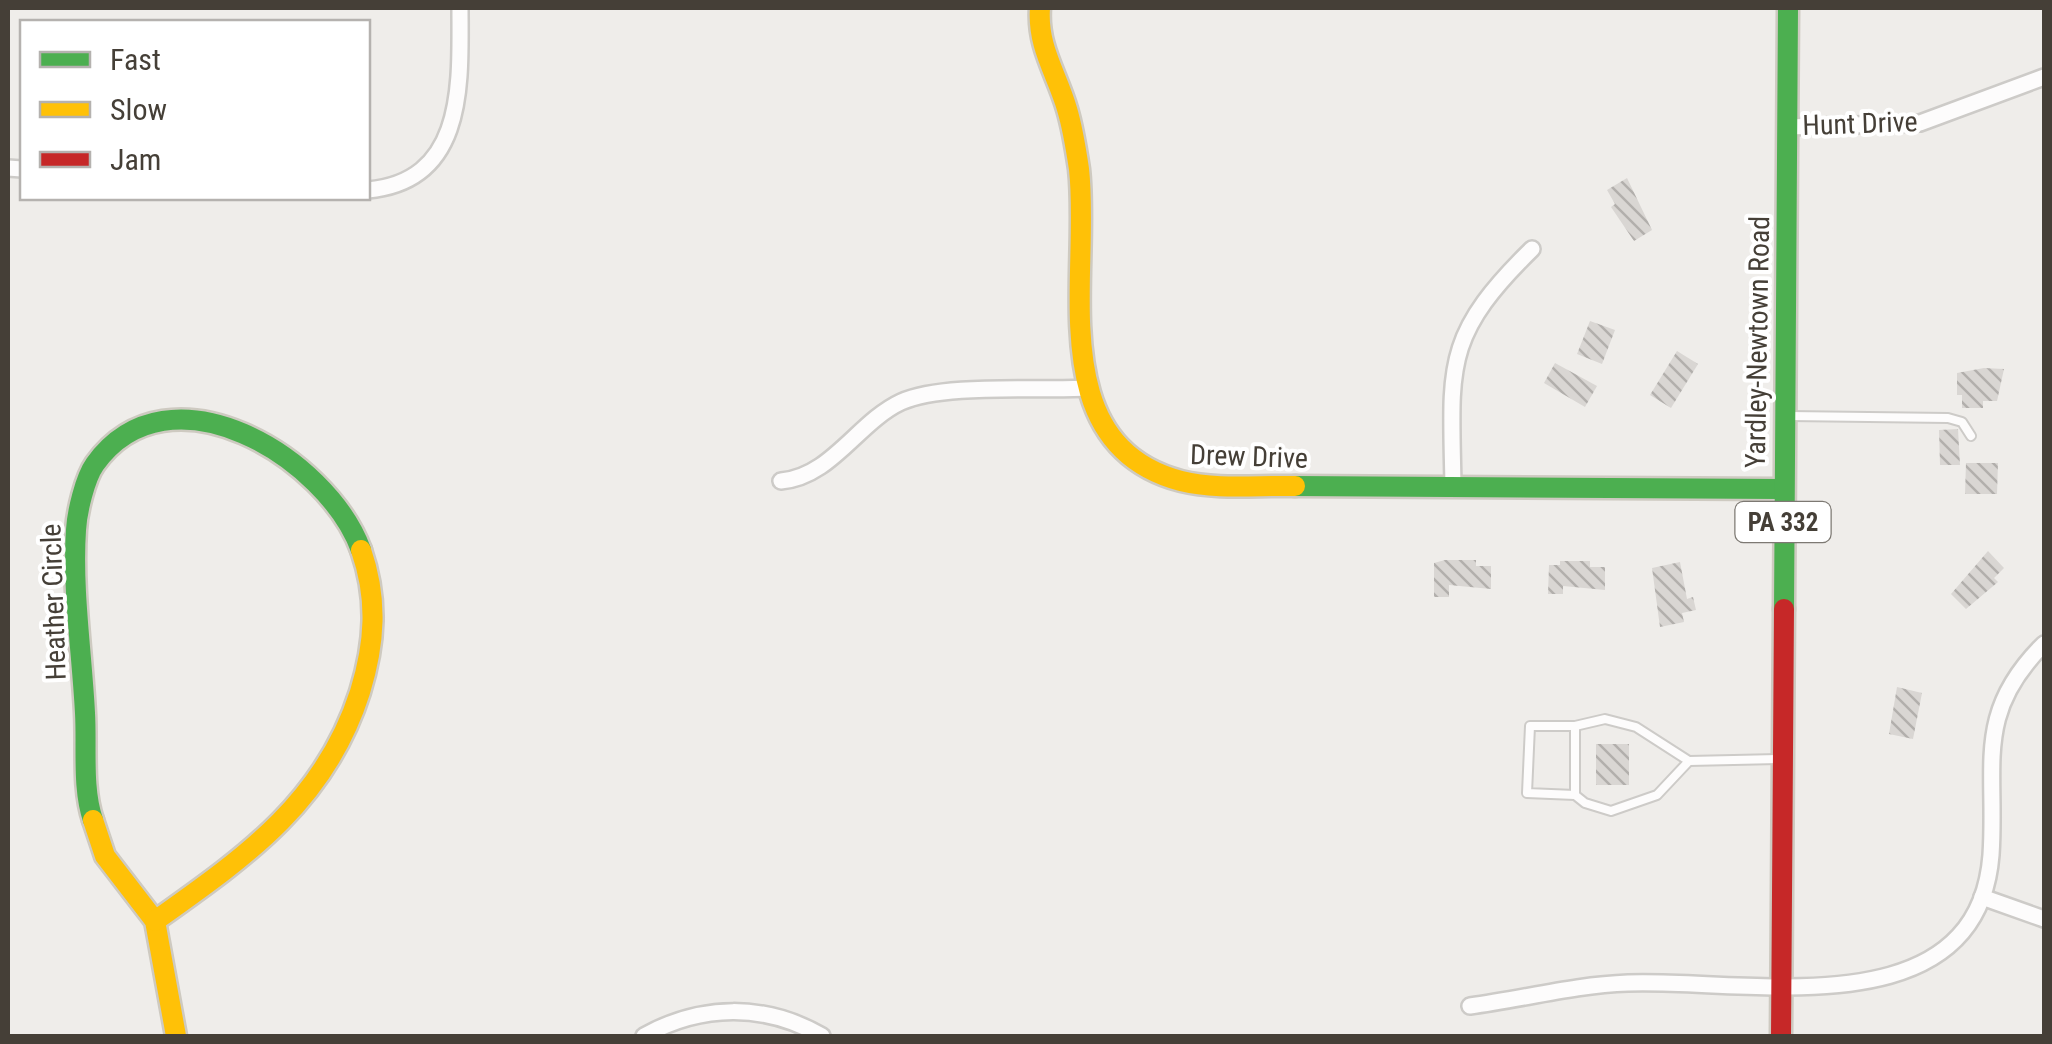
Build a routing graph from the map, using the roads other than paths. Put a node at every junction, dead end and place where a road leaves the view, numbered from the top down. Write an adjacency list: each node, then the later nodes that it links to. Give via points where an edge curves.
1 (460, 8): 6 (street, via 454,124 417,172)
2 (1040, 8): 8 (street, Drew Drive, via 1042,52 1074,140)
3 (1788, 8): 5 (street, Yardley-Newtown Road / PA 332)
4 (2044, 77): 5 (street, Hunt Drive, via 1920,123)
5 (1787, 126): 9 (street, Yardley-Newtown Road / PA 332)
6 (370, 190)
7 (1532, 249): 12 (street, via 1464,330 1453,377)
8 (1086, 388): 11 (street, via 917,396 876,417 826,462); 12 (street, Drew Drive, via 1094,411 1126,454 1176,481)
9 (1784, 416): 10 (lane, via 1948,418 1962,422); 13 (street, Yardley-Newtown Road / PA 332)
10 (1971, 436)
11 (780, 481)
12 (1453, 487): 13 (street, Drew Drive)
13 (1784, 489): 16 (street, Yardley-Newtown Road / PA 332)
14 (2044, 644): 19 (street, via 2012,679 1997,710 1991,853)
15 (1575, 726): 17 (lane, via 1605,719 1636,726); 18 (lane); 18 (lane, via 1530,726 1527,794)
16 (1783, 759): 17 (lane); 22 (street, Yardley-Newtown Road / PA 332)
17 (1690, 761): 18 (lane, via 1657,795 1611,811)
18 (1576, 795)
19 (1982, 897): 20 (street); 22 (street, via 1954,939 1914,970 1857,985)
20 (2044, 919)
21 (155, 922): 21 (street, Heather Circle, via 105,856 90,811 78,506 87,476 120,437 151,422 190,417 252,435 328,491 365,553 372,639 348,729 320,778 260,839); 24 (street, Heather Circle)
22 (1782, 984): 23 (street, via 1602,985); 27 (street, Yardley-Newtown Road / PA 332)
23 (1470, 1006)
24 (176, 1036)
25 (644, 1036): 26 (street, via 726,1011 782,1018)
26 (822, 1036)
27 (1781, 1036)

